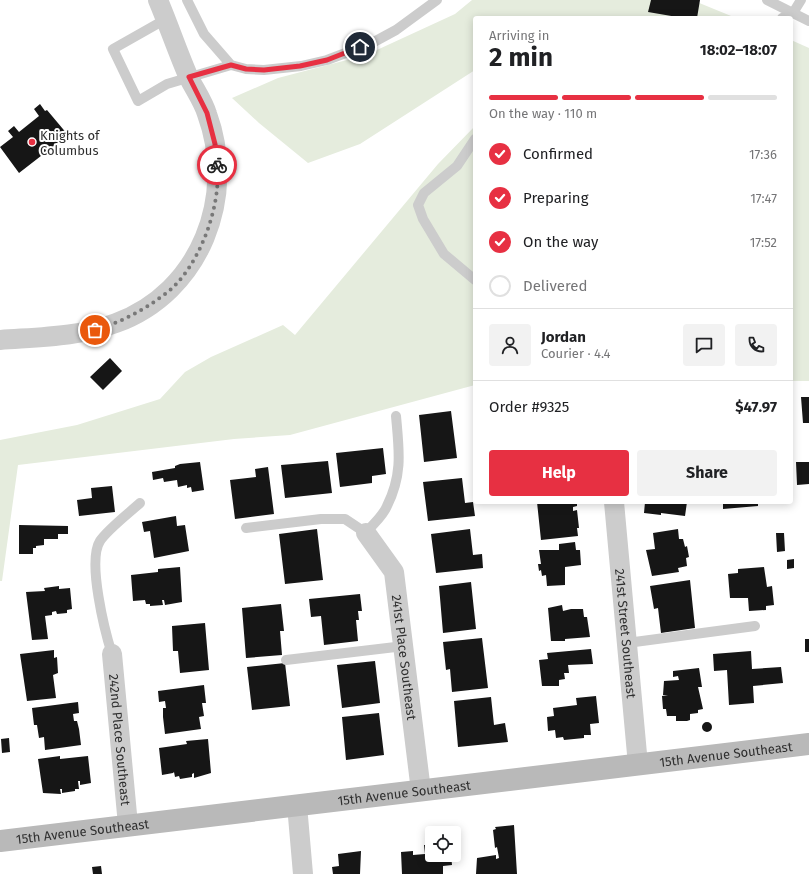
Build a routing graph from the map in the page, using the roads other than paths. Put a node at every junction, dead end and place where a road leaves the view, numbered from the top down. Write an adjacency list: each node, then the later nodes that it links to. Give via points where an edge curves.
1 (158, 0): 8 (street)
2 (187, 0): 10 (lane, via 204,34)
3 (437, 0): 10 (lane, via 396,30 372,43 327,60 264,70)
4 (766, 0): 6 (lane)
5 (801, 0): 6 (lane)
6 (793, 13): 7 (lane); 9 (lane)
7 (786, 16)
8 (166, 19): 11 (street); 11 (lane, via 113,49 138,101 167,84)
9 (809, 21)
10 (231, 65): 11 (lane)
11 (189, 77): 14 (street, via 207,113 218,170 214,211 203,243 182,276 167,293 138,313 117,323 76,334)
12 (473, 142): 13 (lane, via 457,166 424,193 418,205 423,219 444,254)
13 (473, 278)
14 (0, 340)
15 (396, 416): 19 (lane, via 400,459 398,478 387,507)
16 (140, 503): 23 (lane, via 100,540 96,553 100,614)
17 (614, 504): 21 (street, 241st Street Southeast)
18 (246, 528): 19 (lane, via 320,519 345,519)
19 (366, 533): 22 (street, 241st Place Southeast, via 394,572)
20 (755, 626): 21 (lane)
21 (627, 643): 26 (street, 241st Street Southeast)
22 (404, 646): 24 (lane); 27 (street, 241st Place Southeast)
23 (112, 654): 29 (street, 242nd Place Southeast)
24 (286, 660)
25 (809, 744): 26 (street, 15th Avenue Southeast)
26 (638, 765): 27 (street, 15th Avenue Southeast)
27 (421, 791): 28 (street, 15th Avenue Southeast)
28 (297, 805): 29 (street, 15th Avenue Southeast); 31 (street)
29 (128, 825): 30 (street, 15th Avenue Southeast)
30 (0, 841)
31 (303, 874)

